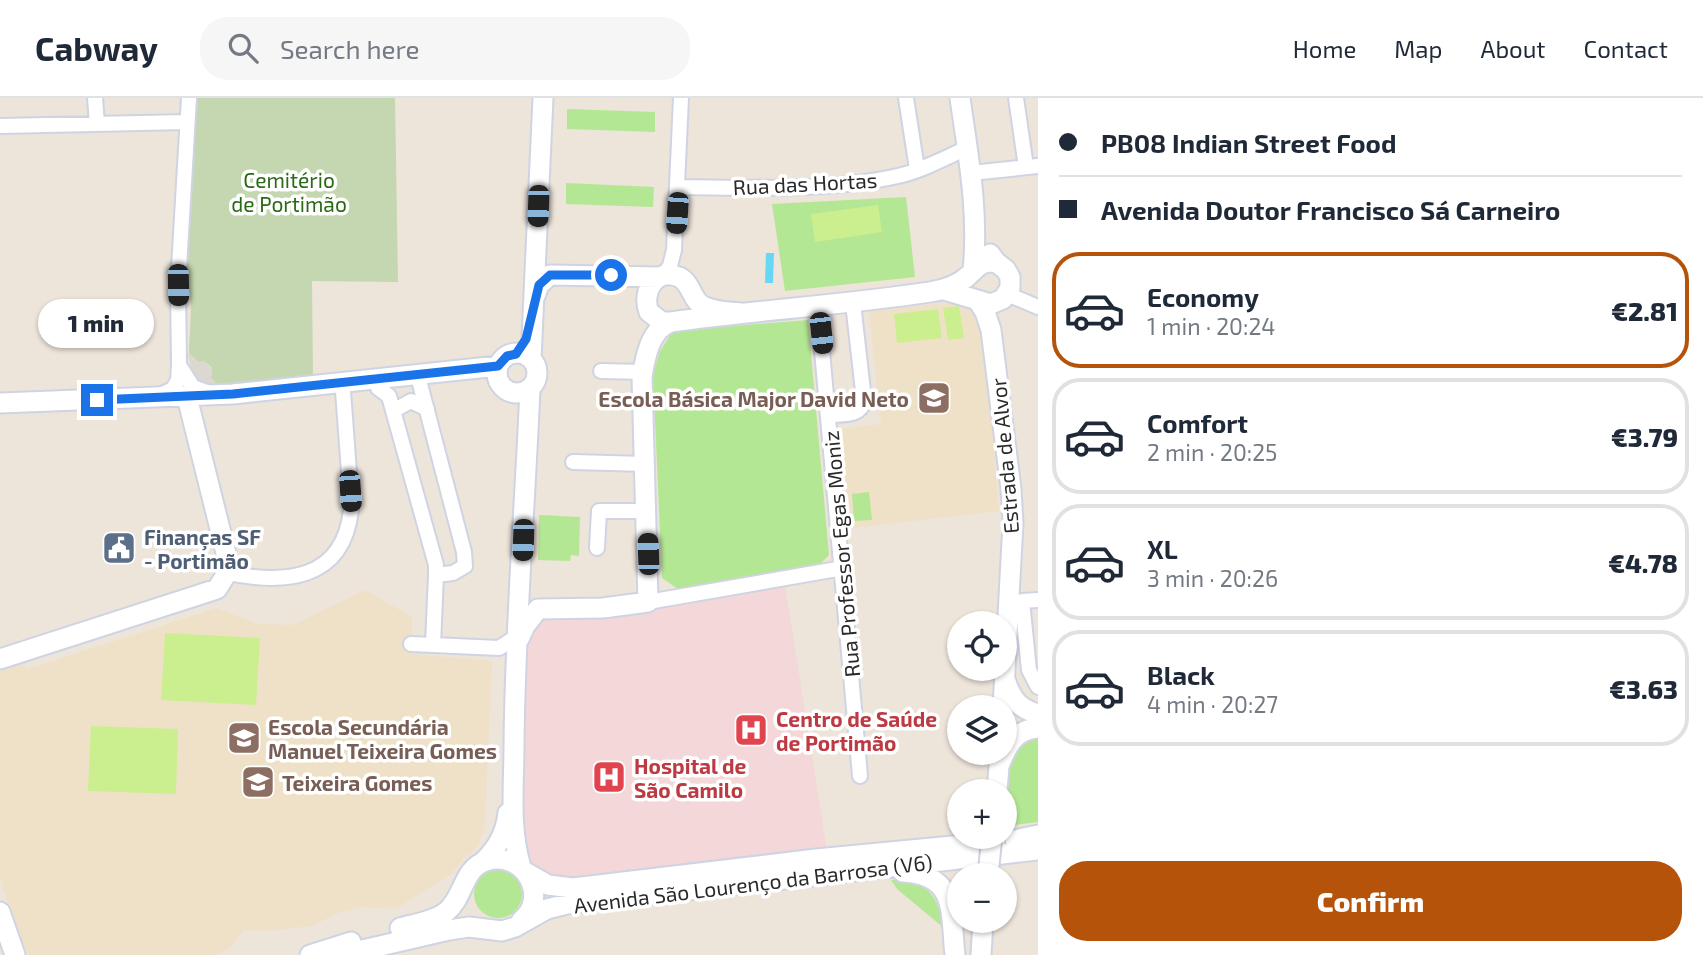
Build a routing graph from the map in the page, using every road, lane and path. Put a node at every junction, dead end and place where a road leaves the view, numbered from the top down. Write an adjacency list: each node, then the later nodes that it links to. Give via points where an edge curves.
1 (96, 98): 8 (street)
2 (543, 98): 17 (street)
3 (681, 98): 14 (street)
4 (906, 98): 12 (street)
5 (960, 98): 10 (street)
6 (1016, 98): 11 (street)
7 (188, 106): 8 (street); 34 (street, via 178,285)
8 (97, 124): 9 (street)
9 (0, 126)
10 (967, 148): 12 (street, Rua das Hortas); 13 (street)
11 (1032, 167): 13 (street)
12 (917, 169): 14 (street, Rua das Hortas, via 899,176 834,184)
13 (971, 173): 15 (street)
14 (678, 187): 16 (street)
15 (976, 229): 18 (street); 19 (street)
16 (674, 250): 21 (street); 22 (street)
17 (535, 254): 20 (street, via 540,268); 28 (street)
18 (996, 262): 19 (street, via 984,262); 24 (street, via 1010,277)
19 (971, 273): 23 (street); 25 (street, via 969,286)
20 (550, 275): 21 (street); 28 (street, via 539,285)
21 (661, 277): 22 (street, via 678,277); 31 (street, via 647,289 646,305 655,318)
22 (688, 287): 30 (street, via 706,308); 31 (street, via 691,308)
23 (944, 290): 25 (street); 26 (street)
24 (1005, 297): 25 (street, via 991,304); 29 (street); 32 (street)
25 (977, 299): 32 (street, Estrada de Alvor)
26 (853, 303): 27 (street); 48 (street, Rua Professor Egas Moniz, via 863,408 857,413)
27 (818, 306): 30 (street); 48 (street, Rua Professor Egas Moniz)
28 (533, 307): 33 (street)
29 (1038, 307)
30 (741, 313): 31 (street)
31 (673, 322): 37 (street, via 664,325 648,348)
32 (990, 330): 62 (street, Estrada de Alvor, via 1011,489)
33 (524, 356): 36 (street, via 507,356); 41 (street, via 535,364 536,377)
34 (179, 365): 42 (street, via 173,389); 43 (street, via 193,387); 44 (street)
35 (601, 371): 37 (street)
36 (498, 372): 38 (street); 41 (street, via 506,389); 43 (street)
37 (643, 372): 51 (street)
38 (420, 384): 39 (street); 46 (street)
39 (378, 388): 40 (street); 47 (street, via 389,396)
40 (343, 391): 43 (street); 56 (street, via 351,509 345,536 320,567 296,578)
41 (524, 391): 54 (street, via 528,433)
42 (148, 399): 44 (street); 45 (street)
43 (213, 399): 44 (street); 49 (street, via 198,408)
44 (188, 400): 45 (street); 49 (street)
45 (1, 407)
46 (427, 409): 47 (street, via 411,401); 57 (street, via 465,566)
47 (393, 411): 57 (street)
48 (830, 415): 55 (street, Rua Professor Egas Moniz)
49 (195, 431): 56 (street, via 227,557)
50 (573, 462): 51 (street)
51 (645, 464): 52 (street)
52 (647, 511): 53 (street, via 599,511); 60 (street)
53 (597, 548)
54 (522, 567): 58 (street); 61 (street, via 527,590)
55 (843, 568): 60 (street); 74 (street, Rua Professor Egas Moniz)
56 (227, 573): 66 (street, via 209,593)
57 (436, 575): 65 (street)
58 (520, 592): 61 (street, via 523,605); 63 (street)
59 (1038, 600): 69 (street, via 1022,601 1029,670)
60 (648, 602): 61 (street)
61 (543, 609): 63 (street)
62 (1009, 611)
63 (516, 642): 65 (street, via 499,648); 72 (street)
64 (411, 644): 65 (street)
65 (433, 645)
66 (10, 653): 67 (street)
67 (0, 659)
68 (1005, 681): 70 (street, via 1014,701)
69 (1038, 687)
70 (1038, 714)
71 (1038, 728): 73 (street)
72 (514, 732): 77 (street, via 507,821 494,852); 78 (street, via 515,841)
73 (1017, 735)
74 (860, 776)
75 (1038, 836): 78 (street, Avenida São Lourenço da Barrosa (V6), via 573,888 548,885)
76 (1038, 850): 79 (street, Avenida São Lourenço da Barrosa (V6))
77 (483, 862): 78 (street, Avenida São Lourenço da Barrosa (V6), via 512,861); 80 (street)
78 (524, 870): 82 (street, via 534,893 532,906 526,917)
79 (867, 870): 82 (street, Avenida São Lourenço da Barrosa (V6), via 568,904); 89 (street, via 917,873 937,880 948,900)
80 (464, 883): 82 (street, via 463,901 477,924); 86 (street, via 445,914)
81 (0, 912): 85 (street)
82 (505, 929): 84 (street, via 469,927)
83 (982, 933): 90 (street)
84 (382, 944): 87 (street); 88 (street)
85 (10, 950)
86 (310, 955)
87 (341, 955)
88 (355, 955)
89 (955, 955)
90 (981, 955)

